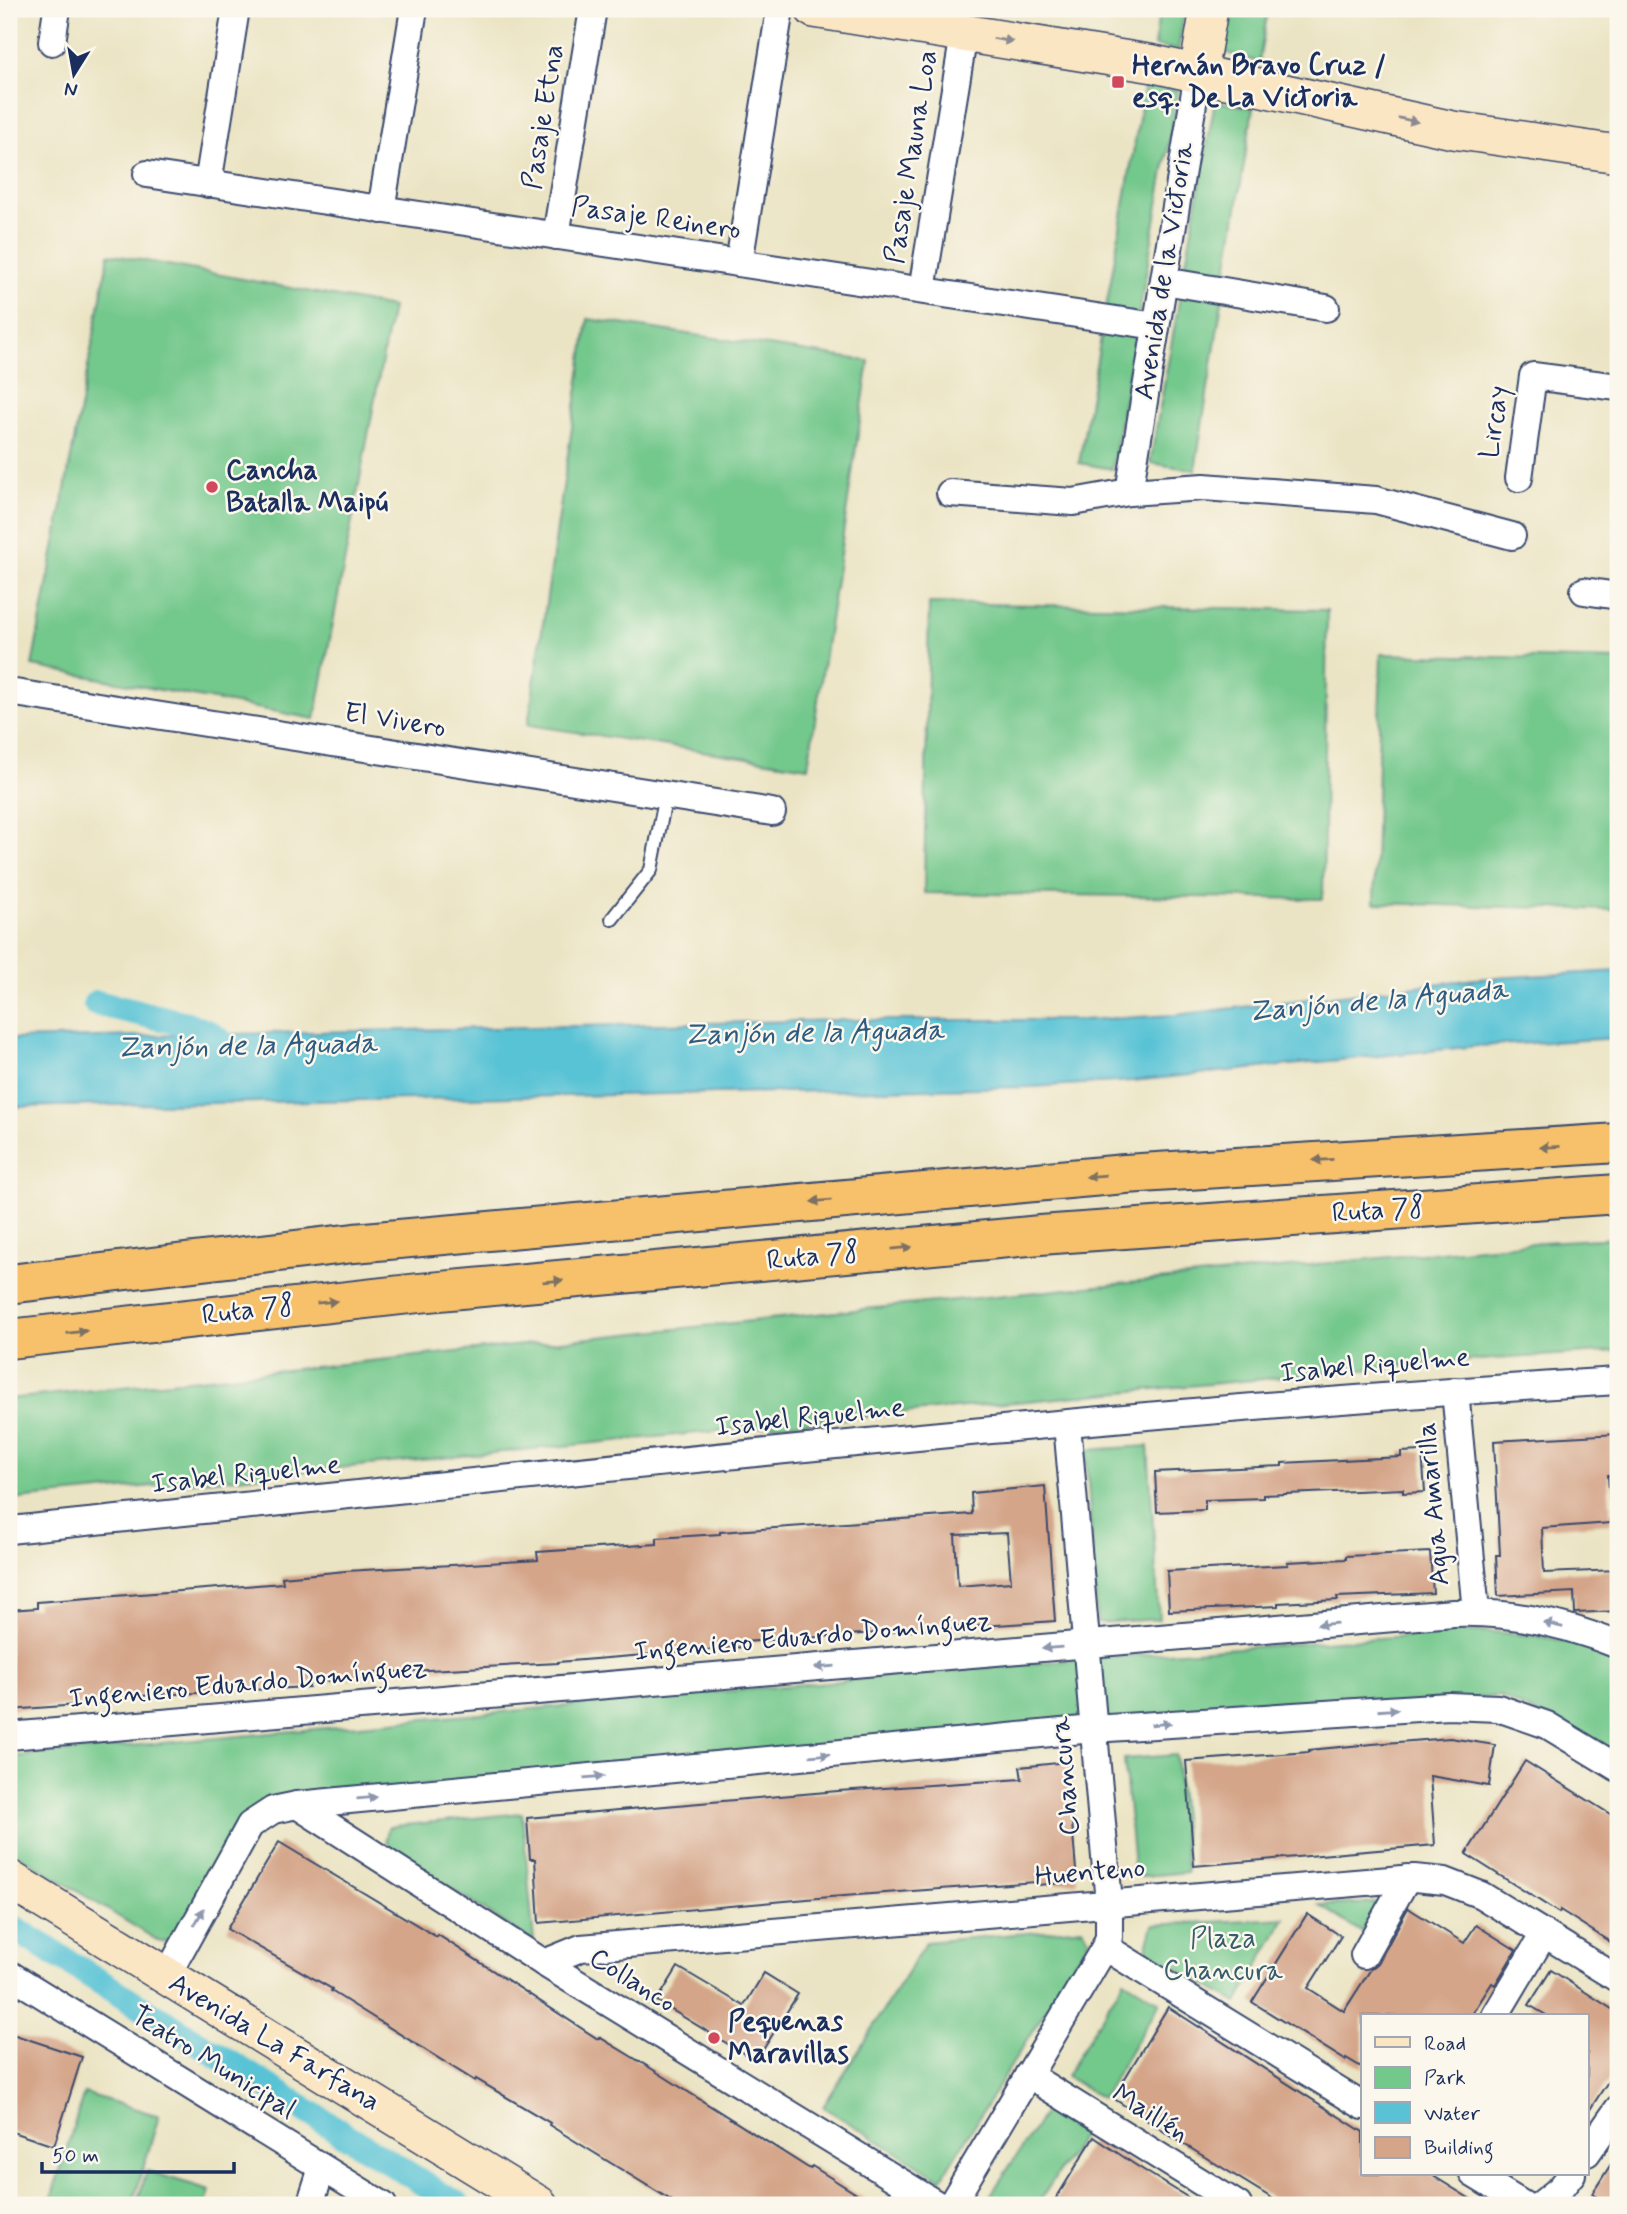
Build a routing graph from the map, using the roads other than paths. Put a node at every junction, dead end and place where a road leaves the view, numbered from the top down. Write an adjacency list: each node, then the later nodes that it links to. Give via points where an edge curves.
1 (57, 9): 9 (street)
2 (236, 9): 13 (street)
3 (414, 9): 14 (street)
4 (593, 9): 15 (street, Pasaje Etna)
5 (780, 9): 16 (street)
6 (814, 9): 8 (street)
7 (1209, 9): 10 (street, Avenida de la Victoria)
8 (964, 34): 10 (street, one-way to 10); 18 (street, Pasaje Mauna Loa)
9 (52, 42)
10 (1198, 73): 11 (street, one-way to 11, via 1454,130); 17 (street, Avenida de la Victoria)
11 (1618, 154)
12 (147, 174): 13 (street, Pasaje Reinero)
13 (208, 184): 14 (street, Pasaje Reinero)
14 (382, 209): 15 (street, Pasaje Reinero)
15 (556, 236): 16 (street, Pasaje Reinero)
16 (738, 263): 18 (street, Pasaje Reinero)
17 (1164, 281): 19 (street); 20 (street, Avenida de la Victoria)
18 (922, 290): 20 (street, Pasaje Reinero)
19 (1326, 308)
20 (1156, 326): 23 (street, Avenida de la Victoria)
21 (1618, 387): 22 (street, Lircay, via 1533,376)
22 (1519, 478)
23 (1129, 492): 24 (street, via 1073,502); 25 (street, via 1204,487 1376,500)
24 (950, 493)
25 (1512, 536)
26 (1584, 591): 27 (street)
27 (1618, 596)
28 (9, 692): 29 (street, El Vivero)
29 (666, 795): 30 (street, El Vivero); 31 (lane, via 652,870)
30 (772, 812)
31 (612, 919)
32 (1618, 1143): 34 (highway, Ruta 78, one-way to 34, via 1125,1174 368,1242)
33 (1618, 1194): 35 (highway, Ruta 78, one-way to 33, via 419,1293 1040,1235)
34 (9, 1284)
35 (9, 1339)
36 (1618, 1381): 37 (street, Isabel Riquelme)
37 (1455, 1391): 38 (street, Isabel Riquelme); 40 (street, Agua Amarilla)
38 (1067, 1424): 39 (street, Isabel Riquelme); 41 (street, Chancura)
39 (9, 1530)
40 (1476, 1612): 41 (street, Ingeniero Eduardo Domínguez, one-way to 41); 42 (street, Ingeniero Eduardo Domínguez, one-way to 40, via 1538,1621)
41 (1086, 1645): 43 (street, Chancura); 44 (street, Ingeniero Eduardo Domínguez, one-way to 44)
42 (1618, 1645)
43 (1093, 1729): 45 (street, one-way to 45, via 1449,1706 1498,1708 1547,1725); 46 (street, one-way to 43); 49 (street, Chancura)
44 (9, 1736)
45 (1618, 1768)
46 (297, 1805): 53 (street, Collanco); 55 (street, one-way to 46, via 250,1825 273,1810)
47 (1407, 1878): 49 (street, Huenteno); 50 (street, Huenteno, via 1430,1878 1464,1887); 52 (street)
48 (9, 1879): 55 (street, Avenida La Farfana)
49 (1108, 1903): 51 (street, Chancura); 53 (street, Huenteno, via 581,1948)
50 (1544, 1934): 56 (street, Huenteno); 57 (street)
51 (1105, 1947): 58 (street, Chancura); 59 (street)
52 (1364, 1955)
53 (544, 1964): 68 (street, Collanco)
54 (9, 1975): 62 (street, Teatro Municipal)
55 (166, 1977): 67 (street, Avenida La Farfana)
56 (1618, 1979)
57 (1496, 2014)
58 (1028, 2075): 69 (street, Chancura); 70 (street, Maillén)
59 (1361, 2105)
60 (1618, 2109): 61 (street)
61 (1588, 2151)
62 (322, 2168): 65 (street); 66 (street, Teatro Municipal)
63 (1476, 2176): 71 (street)
64 (1570, 2176): 72 (street)
65 (310, 2205)
66 (383, 2205)
67 (539, 2205)
68 (937, 2205)
69 (951, 2205)
70 (1238, 2205)
71 (1524, 2205)
72 (1540, 2205)

